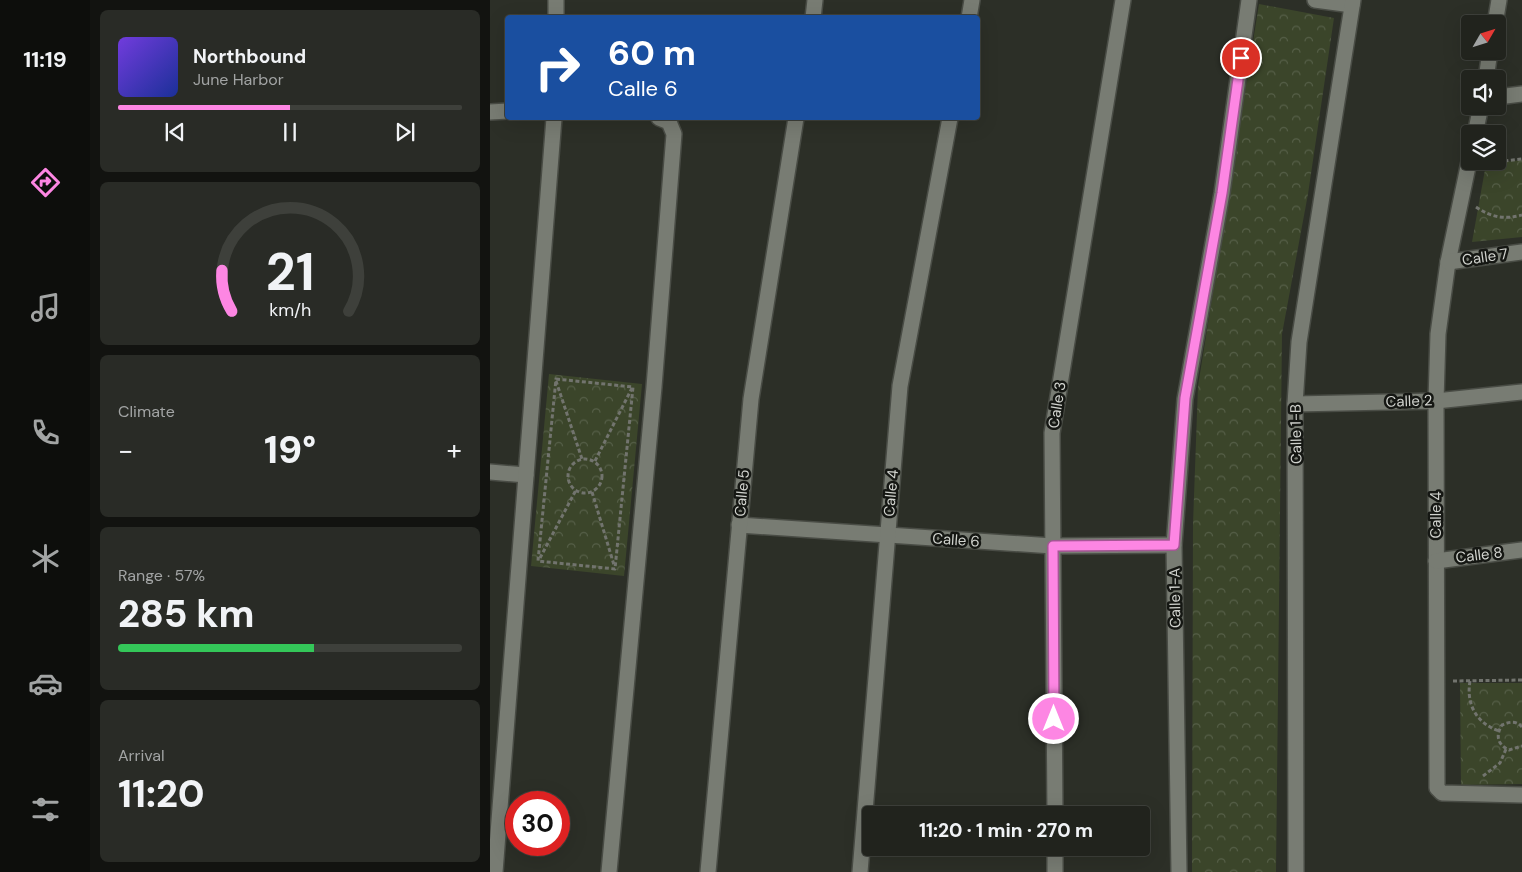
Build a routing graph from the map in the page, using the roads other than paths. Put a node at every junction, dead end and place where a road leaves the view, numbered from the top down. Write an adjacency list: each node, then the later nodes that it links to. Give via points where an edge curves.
1 (556, 0): 9 (street)
2 (815, 0): 10 (street)
3 (972, 0): 11 (street)
4 (1123, 0): 32 (street, Calle 3, via 1052,433)
5 (1249, 0): 31 (street, Calle 1-A, via 1222,193 1185,398)
6 (1315, 0): 8 (street)
7 (1499, 0): 12 (street)
8 (1352, 3): 26 (street, Calle 1-B, via 1299,342)
9 (556, 15)
10 (812, 15)
11 (970, 15)
12 (1496, 15)
13 (1522, 94): 14 (street)
14 (1506, 96)
15 (505, 111): 16 (street)
16 (490, 112)
17 (554, 120): 28 (street)
18 (664, 120): 39 (street, via 669,122 674,134)
19 (796, 120): 29 (street, Calle 5, via 751,398)
20 (950, 120): 30 (street, Calle 4, via 900,386)
21 (1467, 170): 23 (street, Calle 4)
22 (1522, 252): 23 (street, Calle 7)
23 (1448, 262): 25 (street, Calle 4, via 1438,334)
24 (1522, 392): 25 (street, Calle 2)
25 (1436, 401): 26 (street, Calle 2); 34 (street, Calle 4)
26 (1295, 404): 44 (street, Calle 1-B)
27 (490, 472): 28 (street)
28 (526, 475): 38 (street)
29 (739, 525): 30 (street, Calle 6); 40 (street, Calle 5)
30 (887, 535): 32 (street, Calle 6); 41 (street, Calle 4)
31 (1174, 545): 32 (street, Calle 6); 43 (street, Calle 1-A)
32 (1053, 546): 36 (street, Calle 3)
33 (1522, 550): 34 (street, Calle 8)
34 (1436, 561): 35 (street, Calle 4, via 1436,778 1439,792)
35 (1522, 795)
36 (1055, 806)
37 (1055, 856): 42 (street)
38 (495, 872)
39 (609, 872)
40 (708, 872)
41 (860, 872)
42 (1055, 872)
43 (1179, 872)
44 (1296, 872)

